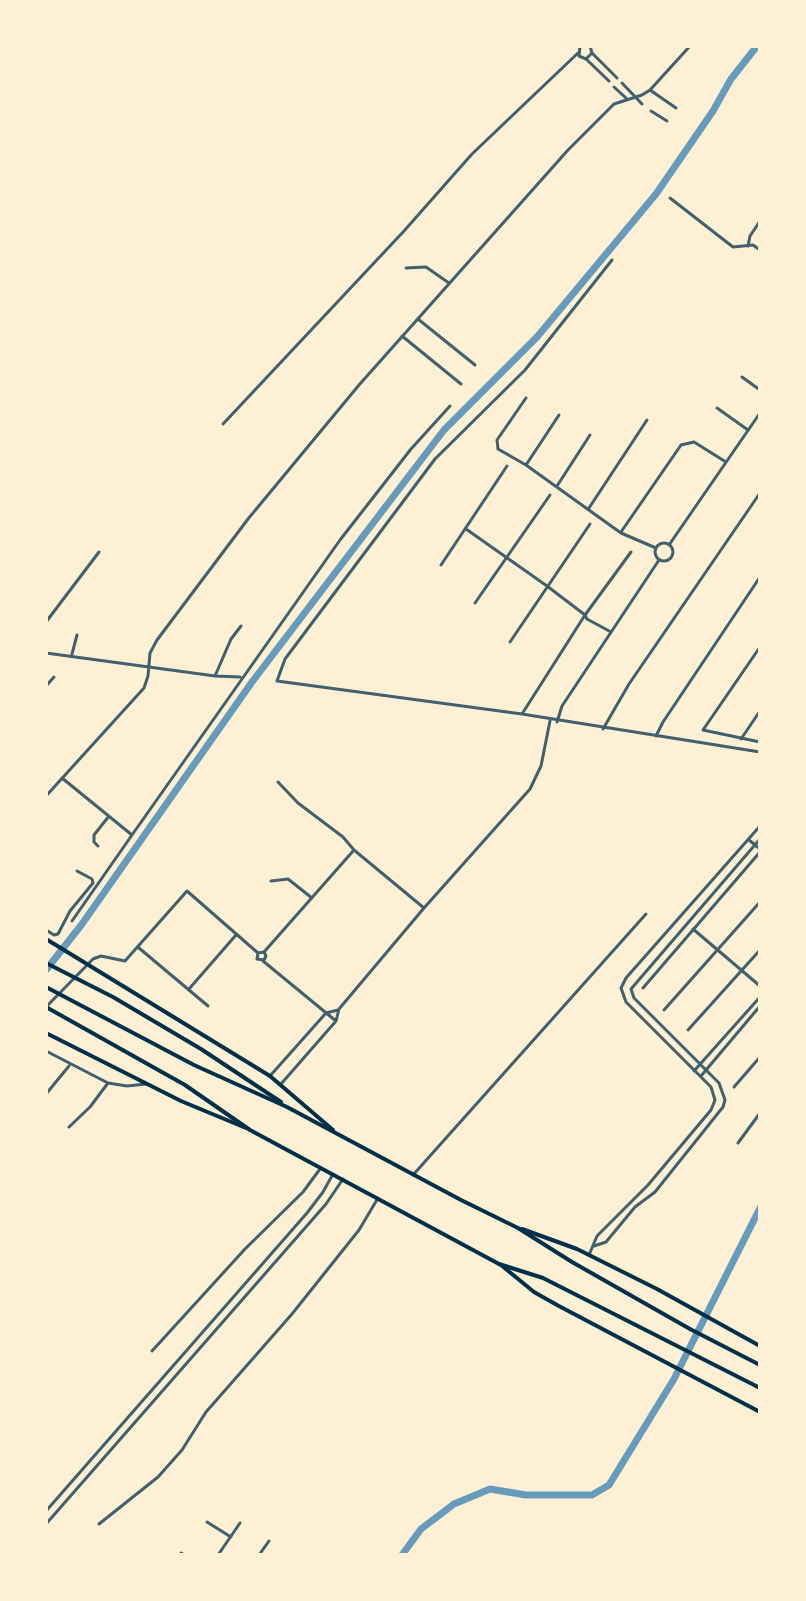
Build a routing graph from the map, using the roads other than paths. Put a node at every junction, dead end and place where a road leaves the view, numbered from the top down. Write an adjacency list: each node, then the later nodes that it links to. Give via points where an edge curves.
1 (580, 46): 4 (street)
2 (590, 46): 5 (street)
3 (690, 46): 9 (street)
4 (578, 53): 6 (street); 35 (street, via 472,154)
5 (592, 53): 6 (street); 6 (street, via 615,76 607,80)
6 (586, 59)
7 (622, 83): 10 (street)
8 (614, 87): 11 (street)
9 (650, 90): 10 (street); 13 (street)
10 (637, 97): 11 (street); 12 (street)
11 (626, 98): 22 (street, via 542,177)
12 (642, 104)
13 (676, 108)
14 (651, 111): 15 (street)
15 (667, 121)
16 (670, 198): 18 (street, via 733,247)
17 (760, 221): 18 (street)
18 (748, 246): 19 (street)
19 (760, 250)
20 (612, 260): 73 (street, via 525,370 435,459 285,659 277,681)
21 (406, 268): 22 (street, via 426,267)
22 (449, 283): 23 (street)
23 (418, 319): 24 (street); 25 (street)
24 (402, 336): 27 (street); 67 (street, via 248,519 170,621 150,653)
25 (475, 365)
26 (742, 377): 28 (street)
27 (461, 384)
28 (760, 390)
29 (526, 398): 39 (street, via 496,445)
30 (450, 406): 70 (street, via 340,540)
31 (717, 408): 36 (street)
32 (760, 413): 36 (street)
33 (559, 415): 39 (street)
34 (647, 420): 44 (street)
35 (223, 424)
36 (748, 430): 38 (street)
37 (590, 435): 41 (street)
38 (726, 462): 47 (street, via 694,442 681,445); 48 (street)
39 (526, 465): 41 (street)
40 (507, 466): 46 (street)
41 (557, 486): 44 (street)
42 (760, 493): 76 (street)
43 (550, 495): 52 (street)
44 (589, 508): 47 (street)
45 (590, 524): 56 (street)
46 (466, 529): 52 (street); 54 (street)
47 (621, 533): 49 (street)
48 (669, 545): 49 (street); 53 (street, via 671,559)
49 (656, 548): 53 (street)
50 (99, 552): 59 (street)
51 (631, 552): 58 (street)
52 (507, 558): 56 (street); 57 (street)
53 (659, 560): 61 (street)
54 (441, 565)
55 (760, 577): 77 (street)
56 (547, 586): 58 (street); 63 (street)
57 (475, 603)
58 (585, 615): 61 (street); 73 (street)
59 (46, 622)
60 (241, 626): 68 (street)
61 (611, 632): 75 (street)
62 (77, 635): 66 (street)
63 (510, 642)
64 (760, 647): 78 (street, via 703,730)
65 (46, 653): 66 (street)
66 (72, 654): 67 (street)
67 (149, 665): 68 (street); 81 (street, via 144,688)
68 (215, 676): 70 (street)
69 (54, 677): 71 (street)
70 (241, 677): 86 (street)
71 (46, 686)
72 (760, 711): 78 (street)
73 (522, 714): 74 (street)
74 (550, 721): 75 (street); 97 (street, via 541,766 530,789)
75 (557, 722): 76 (street)
76 (603, 729): 77 (street)
77 (656, 736): 80 (street)
78 (741, 739): 79 (street)
79 (760, 742)
80 (760, 752)
81 (62, 778): 83 (street); 84 (street)
82 (278, 782): 91 (street)
83 (46, 796)
84 (109, 815): 86 (street); 90 (street, via 94,835)
85 (760, 826): 88 (street)
86 (132, 835): 100 (street)
87 (760, 839): 89 (street)
88 (749, 840): 89 (street); 99 (street)
89 (755, 845): 92 (street); 101 (street)
90 (98, 846)
91 (354, 850): 95 (street); 97 (street)
92 (760, 851): 102 (street)
93 (77, 871): 103 (street, via 93,883 56,936)
94 (271, 881): 95 (street, via 288,879)
95 (312, 898): 109 (street)
96 (760, 902): 108 (street)
97 (424, 908): 122 (street)
98 (646, 914): 151 (street)
99 (679, 919): 101 (street); 135 (street, via 621,988)
100 (72, 921)
101 (685, 925): 132 (street, via 633,983 631,993)
102 (693, 929): 108 (street); 116 (street)
103 (46, 930)
104 (236, 935): 106 (street, via 187,891); 110 (street); 117 (street)
105 (46, 939): 136 (main road)
106 (139, 948): 117 (street); 121 (street, via 125,961 93,959)
107 (760, 950): 113 (street)
108 (718, 951): 113 (street); 123 (street)
109 (264, 952): 110 (street); 111 (street)
110 (258, 953): 111 (street, via 257,959)
111 (263, 961): 124 (street)
112 (46, 963): 143 (main road, via 201,1049)
113 (741, 972): 114 (street); 126 (street)
114 (760, 986)
115 (46, 987): 143 (main road)
116 (643, 988)
117 (189, 989): 119 (street)
118 (760, 997): 132 (street)
119 (208, 1006)
120 (760, 1006): 134 (street)
121 (46, 1007): 146 (main road, via 185,1085)
122 (339, 1009): 124 (street); 125 (street)
123 (664, 1010)
124 (326, 1013): 125 (street); 128 (street)
125 (336, 1021): 129 (street)
126 (688, 1030)
127 (46, 1033): 139 (main road)
128 (302, 1040): 129 (street); 136 (street)
129 (313, 1048): 140 (street)
130 (46, 1051): 133 (street)
131 (760, 1057): 141 (street)
132 (700, 1064): 134 (street); 135 (street)
133 (70, 1065): 138 (street); 142 (street)
134 (707, 1070): 137 (street); 154 (street, via 723,1091 723,1107)
135 (694, 1071): 137 (street)
136 (270, 1076): 140 (main road)
137 (701, 1076): 152 (street, via 711,1087 714,1105)
138 (108, 1083): 139 (street); 145 (street)
139 (150, 1083): 146 (main road)
140 (281, 1084): 147 (main road)
141 (734, 1087)
142 (46, 1094)
143 (287, 1107): 147 (main road)
144 (760, 1113): 148 (street)
145 (69, 1127)
146 (250, 1130): 149 (main road)
147 (334, 1131): 151 (main road)
148 (738, 1143)
149 (321, 1167): 150 (main road); 163 (street)
150 (333, 1174): 153 (main road); 167 (street, via 293,1229)
151 (413, 1175): 158 (main road)
152 (655, 1177): 154 (street); 156 (street)
153 (343, 1179): 155 (main road); 170 (street)
154 (662, 1183): 157 (street)
155 (378, 1198): 161 (main road); 171 (street, via 292,1314 206,1412 182,1450 158,1477)
156 (612, 1221): 157 (street); 159 (street)
157 (619, 1226): 159 (street, via 606,1242)
158 (518, 1228): 160 (main road); 164 (main road)
159 (594, 1246): 160 (street)
160 (589, 1255): 162 (main road)
161 (499, 1264): 165 (main road, via 543,1278); 166 (main road, via 534,1292)
162 (760, 1346)
163 (152, 1351)
164 (760, 1365)
165 (760, 1388)
166 (760, 1412)
167 (46, 1511)
168 (207, 1522): 172 (street)
169 (240, 1523): 172 (street)
170 (46, 1524)
171 (99, 1524)
172 (231, 1537): 174 (street)
173 (269, 1541): 175 (street)
174 (218, 1555)
175 (259, 1555)

